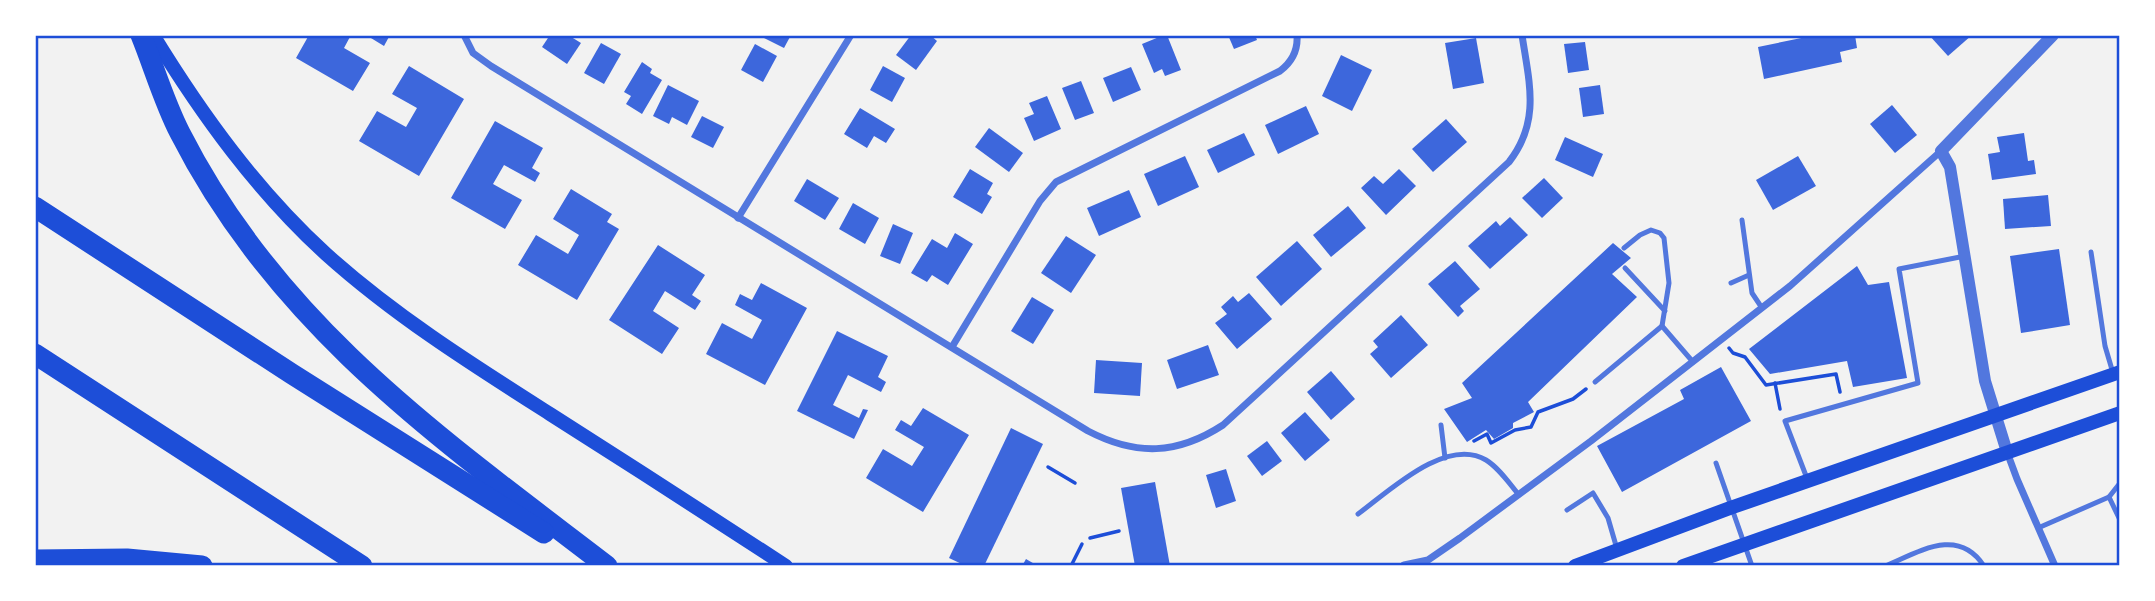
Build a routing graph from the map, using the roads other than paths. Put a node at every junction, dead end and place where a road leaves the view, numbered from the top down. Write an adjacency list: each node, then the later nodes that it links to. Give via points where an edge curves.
1 (141, 35): 48 (highway, via 192,155 226,212 300,309 410,412)
2 (153, 35): 49 (main road, via 206,119 244,166 343,268 459,355)
3 (464, 35): 10 (street, via 473,53 491,66)
4 (851, 35): 10 (street)
5 (1297, 35): 21 (street, via 1294,52 1280,71 1056,182)
6 (1522, 35): 21 (street, via 1531,109 1515,155 1237,414 1213,431 1171,447 1147,449 1114,443)
7 (2053, 35): 8 (street)
8 (1941, 151): 14 (street, via 1950,167); 18 (street)
9 (35, 206): 47 (highway)
10 (738, 218): 21 (street)
11 (1742, 220): 16 (lane)
12 (1625, 248): 19 (lane, via 1645,232 1660,233 1666,246 1669,283)
13 (2091, 252): 24 (lane, via 2105,346)
14 (1965, 256): 27 (street, via 1985,381); 32 (lane, via 1899,269 1918,383 1785,421)
15 (1625, 268): 19 (lane)
16 (1749, 275): 17 (lane); 18 (lane, via 1752,293)
17 (1731, 283)
18 (1762, 308): 23 (street)
19 (1665, 311): 20 (lane)
20 (1662, 326): 23 (lane); 25 (lane)
21 (952, 347)
22 (35, 354): 46 (highway)
23 (1693, 362): 34 (street)
24 (2116, 373): 27 (main road)
25 (1595, 382)
26 (2120, 413): 29 (main road)
27 (1995, 415): 29 (street); 32 (main road)
28 (1441, 425): 30 (lane)
29 (2007, 452): 40 (street); 41 (main road)
30 (1445, 458): 34 (lane, via 1483,458); 38 (lane, via 1430,462)
31 (1716, 463): 36 (lane)
32 (1808, 481): 36 (main road)
33 (2120, 483): 35 (lane)
34 (1519, 495): 44 (street, via 1437,555)
35 (2109, 497): 39 (lane); 40 (lane)
36 (1730, 508): 41 (lane); 42 (main road)
37 (1567, 510): 42 (lane, via 1593,494 1608,518)
38 (1358, 514)
39 (2120, 520)
40 (2039, 528): 55 (street)
41 (1744, 545): 51 (main road); 52 (lane)
42 (1617, 549): 50 (main road)
43 (35, 559): 45 (highway, via 136,559)
44 (1404, 565)
45 (202, 566)
46 (362, 566)
47 (596, 566)
48 (607, 566)
49 (786, 566)
50 (1575, 566)
51 (1683, 566)
52 (1752, 566)
53 (1885, 566): 54 (lane, via 1942,544 1970,550)
54 (1984, 566)
55 (2054, 566)

